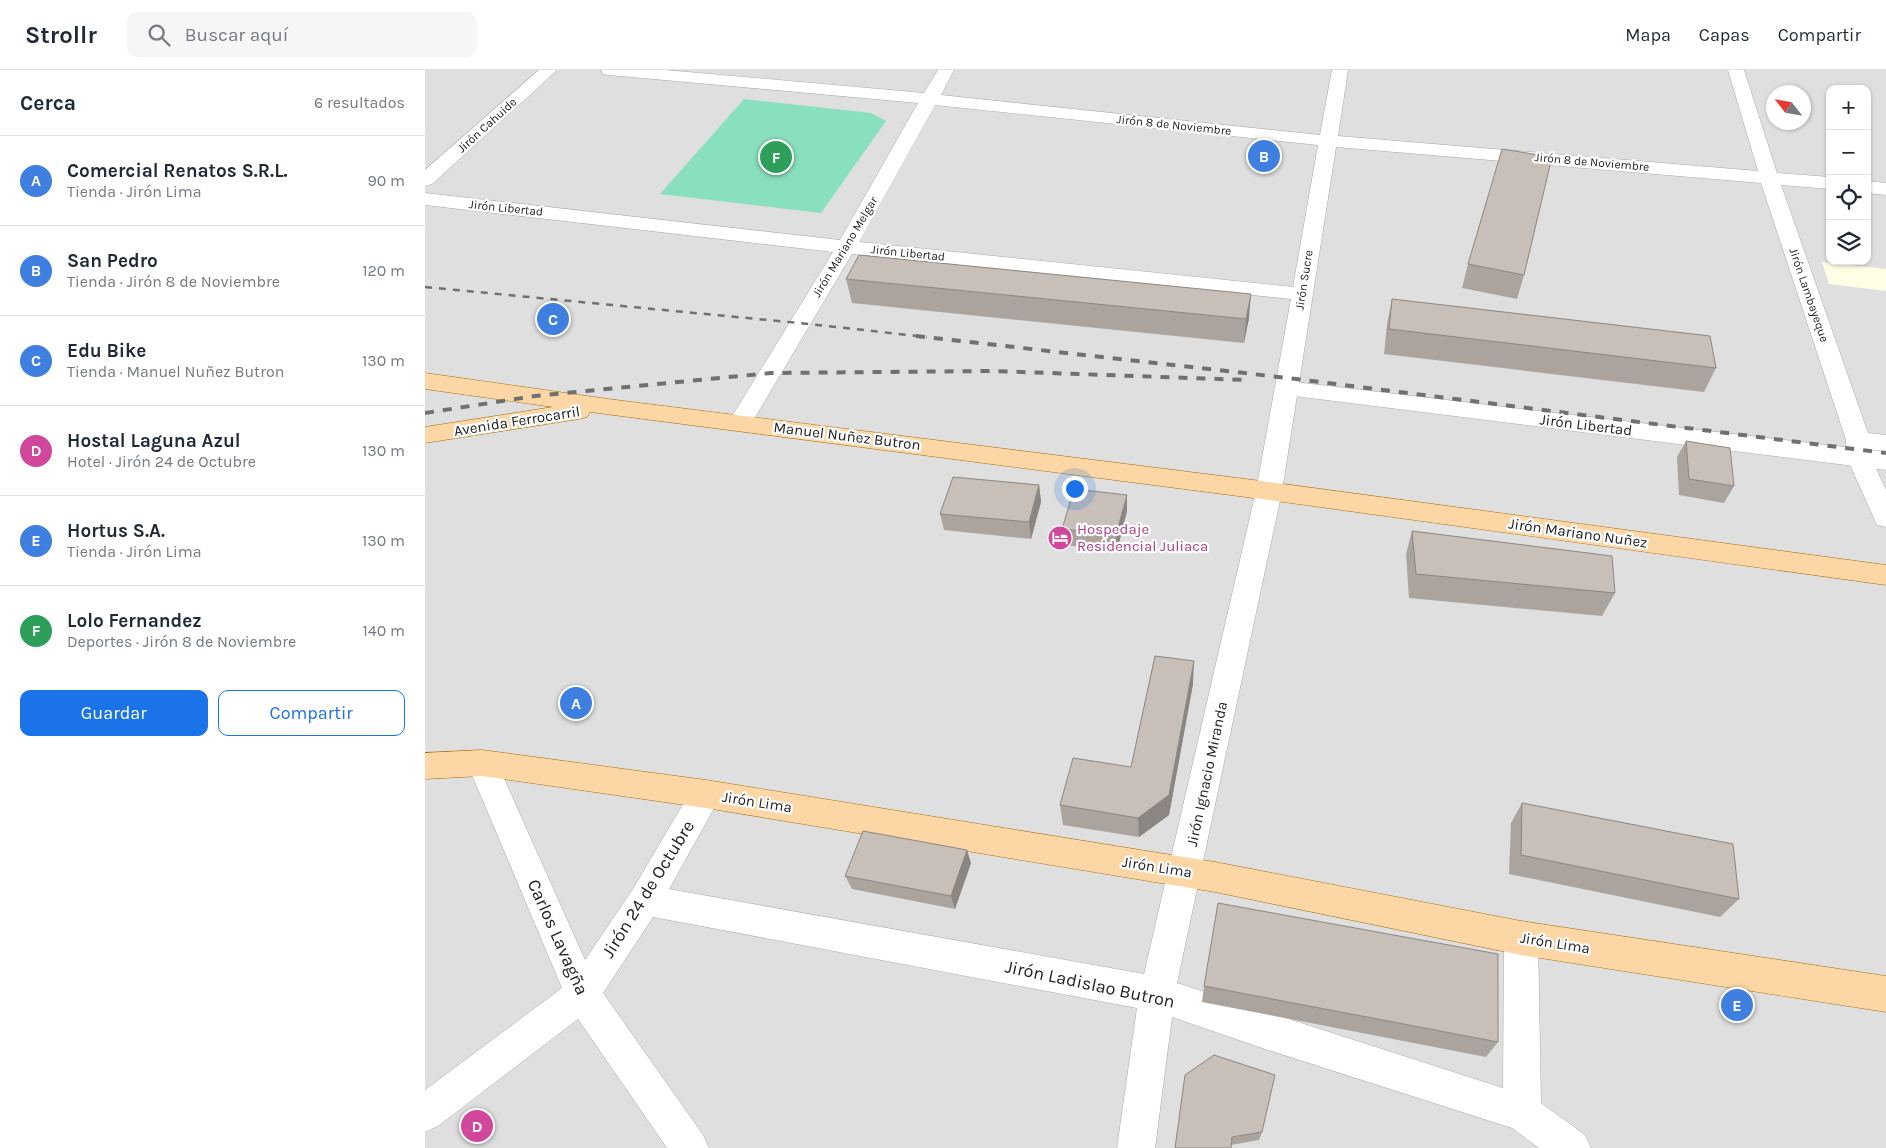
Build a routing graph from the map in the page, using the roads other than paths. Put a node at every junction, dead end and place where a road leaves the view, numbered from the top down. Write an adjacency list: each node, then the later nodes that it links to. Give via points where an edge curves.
1 (549, 70): 9 (street, Jirón Cahuide)
2 (609, 70): 6 (street, Jirón 8 de Noviembre)
3 (946, 70): 6 (street, Jirón Mariano Melgar)
4 (1339, 70): 7 (street, Jirón Sucre)
5 (1736, 70): 8 (street, Jirón Lambayeque)
6 (929, 99): 7 (street, Jirón 8 de Noviembre); 14 (street, Jirón Mariano Melgar)
7 (1328, 141): 8 (street, Jirón 8 de Noviembre); 15 (street, Jirón Sucre)
8 (1769, 177): 10 (street, Jirón 8 de Noviembre); 24 (street, Jirón Lambayeque)
9 (425, 180)
10 (1826, 183)
11 (1871, 187): 12 (street)
12 (1886, 189)
13 (425, 199): 14 (street, Jirón Libertad)
14 (846, 247): 15 (street, Jirón Libertad); 21 (street, Jirón Mariano Melgar)
15 (1302, 294): 17 (street, Jirón Sucre)
16 (425, 381): 18 (main road, Manuel Nuñez Butron)
17 (1286, 389): 24 (street, Jirón Libertad); 26 (street, Jirón Sucre)
18 (493, 390): 19 (main road); 20 (main road, Manuel Nuñez Butron)
19 (425, 401)
20 (608, 407): 21 (main road, Manuel Nuñez Butron); 22 (main road, Avenida Ferrocarril)
21 (740, 423): 26 (main road, Manuel Nuñez Butron)
22 (425, 435)
23 (1886, 444): 24 (street)
24 (1858, 449): 25 (street, Jirón Libertad); 27 (street, Jirón Lambayeque)
25 (1886, 461)
26 (1269, 490): 28 (main road, Jirón Mariano Nuñez); 32 (street, Jirón Ignacio Miranda)
27 (1886, 518)
28 (1886, 575)
29 (482, 763): 30 (main road, Jirón Lima); 31 (main road, Jirón Lima); 35 (street, Carlos Lavagña)
30 (425, 766)
31 (706, 794): 32 (main road, Jirón Lima); 33 (street, Jirón 24 de Octubre)
32 (1185, 872): 34 (main road, Jirón Lima); 36 (street, Jirón Ignacio Miranda)
33 (645, 900): 35 (street, Jirón 24 de Octubre); 36 (street, Jirón Ladislao Butron)
34 (1521, 938): 37 (main road, Jirón Lima); 39 (street)
35 (582, 994): 38 (street, Jirón 24 de Octubre); 40 (street, Carlos Lavagña)
36 (1157, 994): 39 (street, Jirón Ladislao Butron, via 1265,1032); 41 (street, Jirón Ignacio Miranda)
37 (1886, 994)
38 (425, 1113)
39 (1522, 1113): 42 (street, Jirón Ladislao Butron)
40 (690, 1148)
41 (1136, 1148)
42 (1573, 1148)

